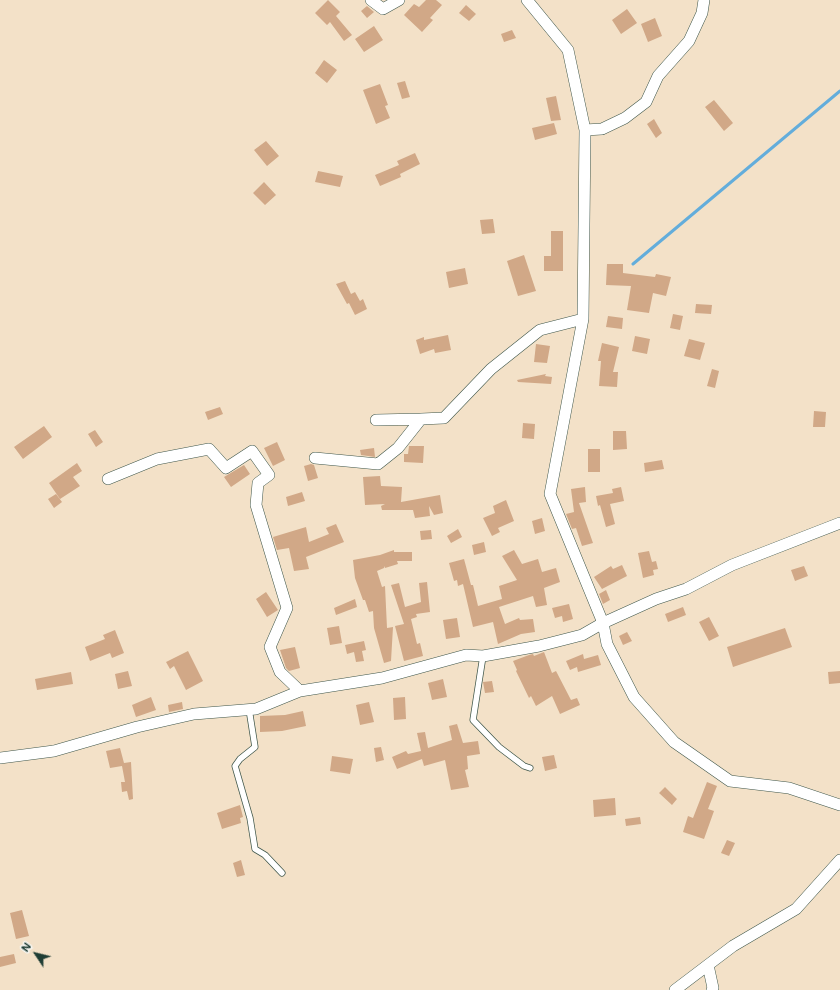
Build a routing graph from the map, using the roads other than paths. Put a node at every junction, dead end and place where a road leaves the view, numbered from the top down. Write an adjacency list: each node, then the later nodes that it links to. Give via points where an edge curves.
1 (371, 0): 2 (street, via 383,9)
2 (399, 0)
3 (527, 0): 5 (street, via 568,50)
4 (704, 0): 5 (street, via 702,13 689,41 658,76 646,102 625,118 602,129)
5 (585, 130): 6 (street)
6 (583, 319): 7 (street, via 540,330 491,369 444,418); 12 (street, via 550,494)
7 (421, 419): 8 (street); 9 (street, via 398,448 378,464)
8 (376, 420)
9 (314, 458)
10 (108, 479): 14 (street, via 157,459 209,449 226,468 252,451 269,475 258,483 256,505 287,608 270,647 280,672)
11 (840, 523): 12 (street, via 732,565 686,589 656,598)
12 (603, 623): 13 (street, via 582,635); 18 (street, via 607,644 634,697 674,742 730,781 789,788)
13 (484, 656): 14 (street, via 466,655 382,678); 17 (lane, via 473,720 498,747)
14 (300, 691): 15 (street)
15 (249, 709): 16 (street, via 194,714 54,751); 20 (lane, via 255,747 235,766 250,818 255,849)
16 (0, 758)
17 (530, 768)
18 (840, 805)
19 (840, 860): 21 (street, via 796,909 733,946)
20 (282, 873)
21 (708, 966): 22 (street); 23 (street)
22 (675, 990)
23 (712, 990)

